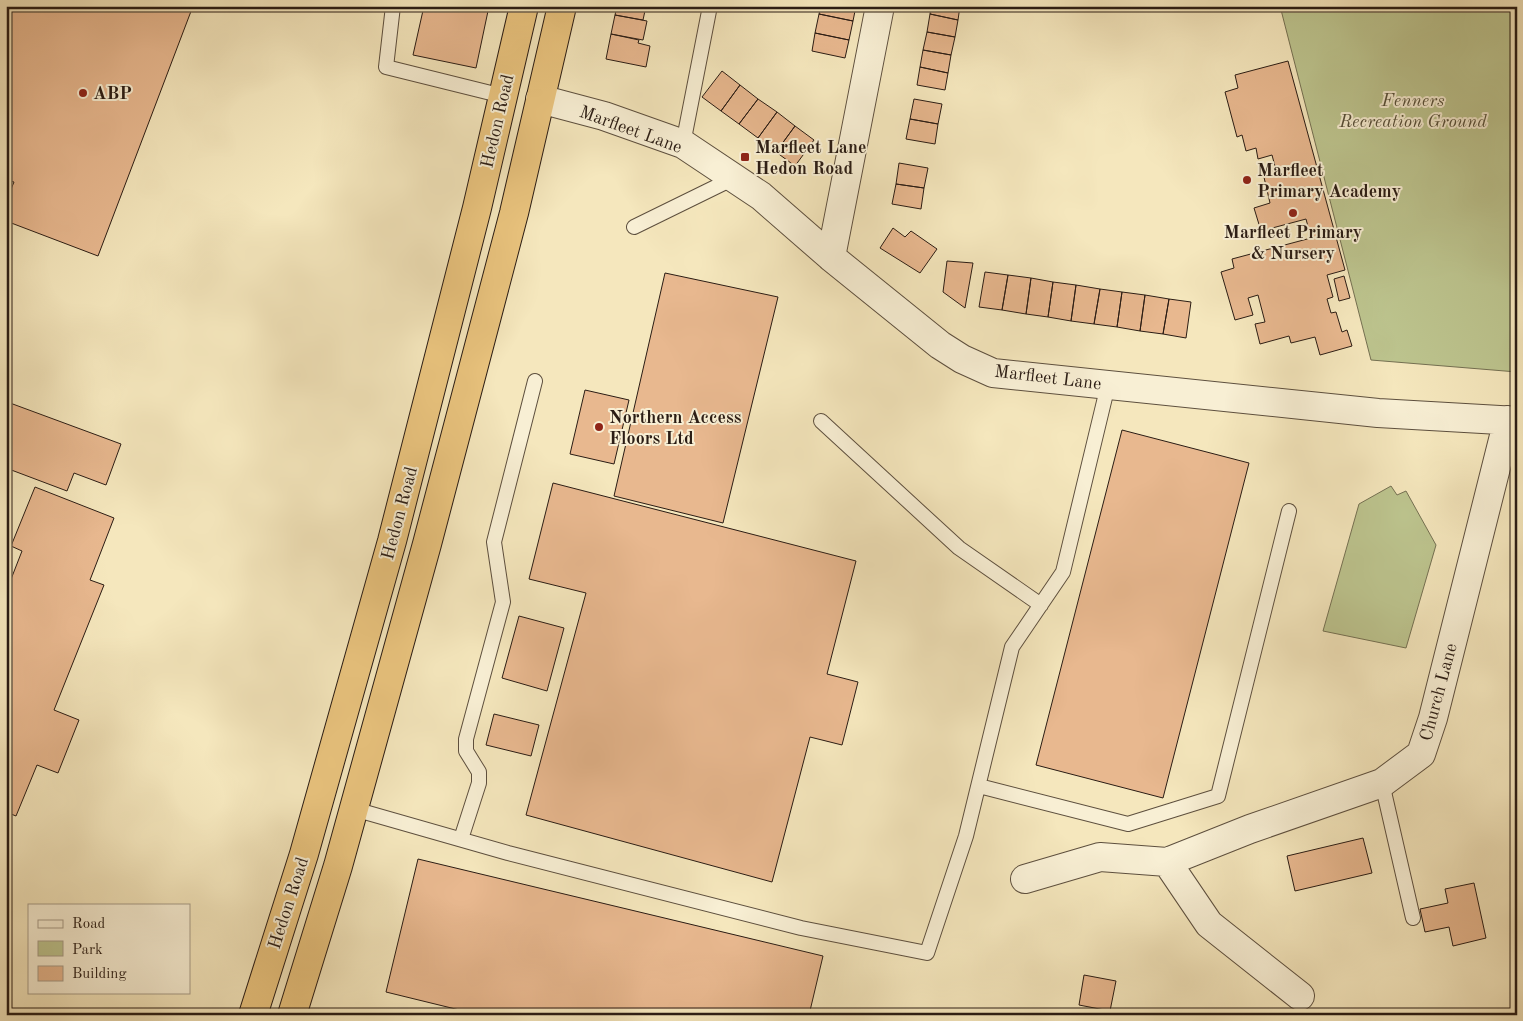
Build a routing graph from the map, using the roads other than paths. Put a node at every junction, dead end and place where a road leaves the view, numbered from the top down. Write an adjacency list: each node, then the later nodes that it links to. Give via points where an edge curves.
1 (394, 6): 6 (lane, via 386,67)
2 (524, 6): 6 (highway, Hedon Road)
3 (562, 6): 7 (highway, Hedon Road)
4 (710, 6): 8 (lane)
5 (880, 6): 11 (street)
6 (503, 96): 26 (highway, Hedon Road, via 392,541 304,854)
7 (540, 100): 8 (street, Marfleet Lane, via 604,116); 20 (highway, Hedon Road, via 514,213)
8 (683, 144): 9 (street, Marfleet Lane)
9 (734, 178): 10 (lane); 11 (street, Marfleet Lane, via 761,196)
10 (634, 227)
11 (831, 257): 13 (street, Marfleet Lane, via 940,345 993,373)
12 (535, 381): 21 (lane, via 494,542 503,602 466,739 466,751 479,772 479,783)
13 (1108, 385): 14 (street, Marfleet Lane, via 1378,413); 17 (lane, via 1063,572)
14 (1512, 420): 18 (street, Church Lane, via 1421,754)
15 (820, 421): 17 (lane, via 959,548)
16 (1289, 511): 19 (lane, via 1218,796 1128,824)
17 (1041, 605): 19 (lane, via 1012,647)
18 (1382, 783): 22 (street, Church Lane); 24 (lane)
19 (979, 786): 21 (lane, via 927,953 801,928)
20 (354, 809): 21 (lane); 27 (highway, Hedon Road)
21 (461, 839)
22 (1167, 862): 23 (street, Church Lane, via 1100,857); 25 (street, via 1209,924)
23 (1025, 879)
24 (1413, 918)
25 (1300, 996)
26 (253, 1015)
27 (292, 1015)

